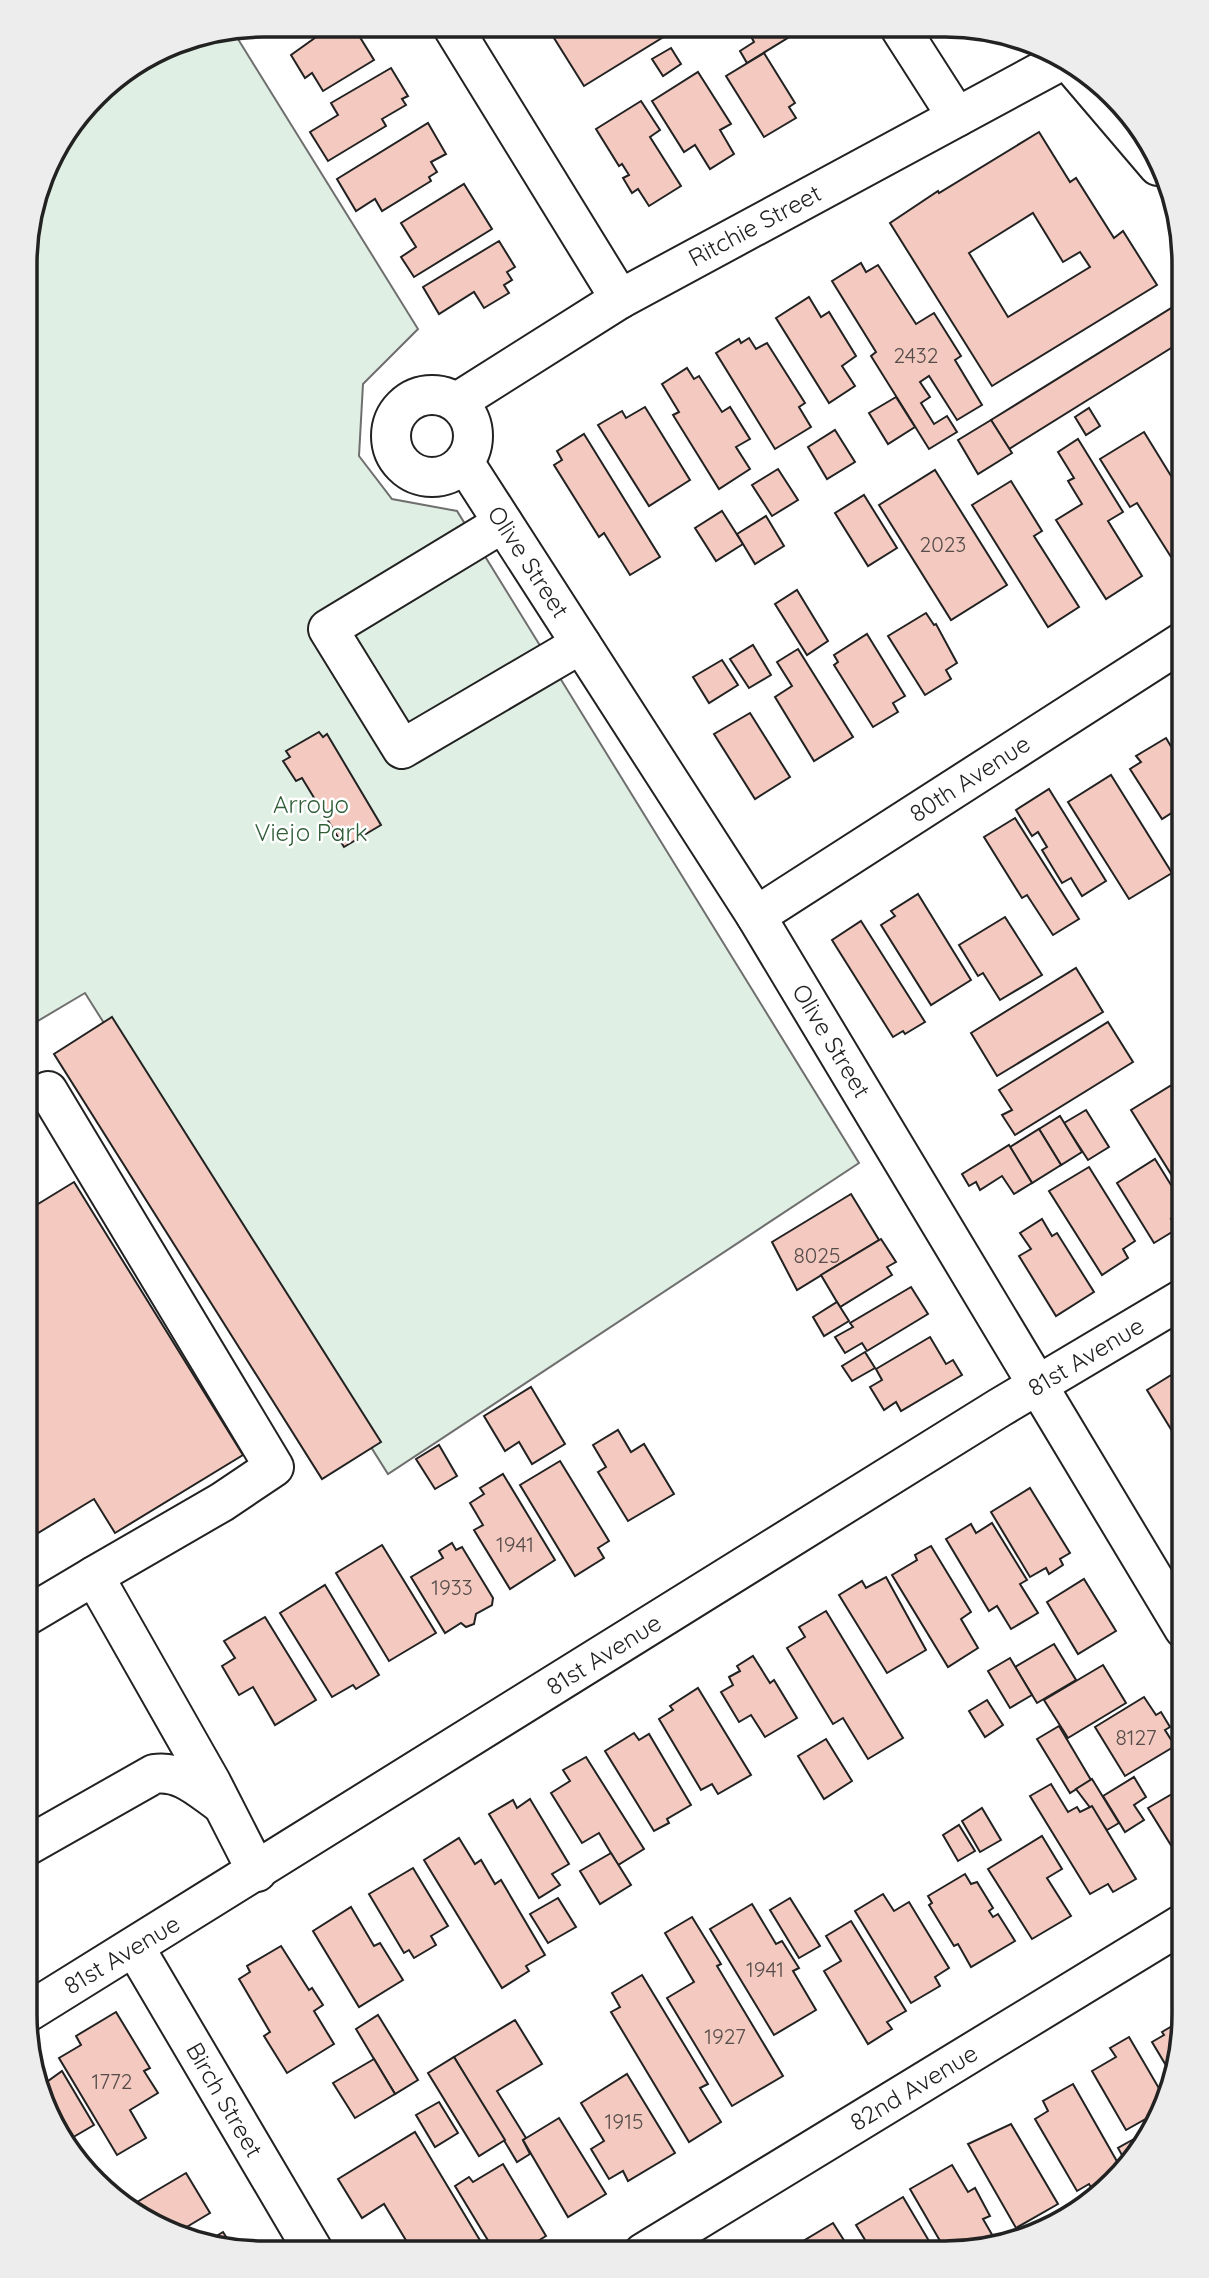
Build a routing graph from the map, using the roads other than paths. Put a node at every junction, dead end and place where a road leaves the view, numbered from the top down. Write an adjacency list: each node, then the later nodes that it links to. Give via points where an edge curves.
1 (459, 37): 7 (street)
2 (905, 37): 5 (street)
3 (1054, 65): 5 (street, Ritchie Street)
4 (1100, 98): 6 (street)
5 (957, 117): 7 (street, Ritchie Street)
6 (1133, 137)
7 (620, 299): 8 (street, Ritchie Street)
8 (457, 402): 9 (street, via 473,429); 9 (street, via 441,395 408,402 392,424 392,447 398,460 417,474 438,477)
9 (464, 463): 10 (street, Olive Street)
10 (503, 523): 11 (street, Olive Street); 11 (street, via 328,629 402,749)
11 (581, 644): 13 (street, Olive Street)
12 (1172, 649): 13 (street, 80th Avenue)
13 (756, 916): 16 (street, Olive Street)
14 (48, 1091): 17 (street, via 274,1467)
15 (1172, 1305): 16 (street, 81st Avenue)
16 (1038, 1385): 18 (street, Olive Street); 24 (street, 81st Avenue)
17 (94, 1576): 19 (street); 20 (street)
18 (1172, 1609)
19 (37, 1610)
20 (152, 1675): 21 (street, via 168,1722 169,1740); 22 (street)
21 (154, 1774): 22 (street, via 187,1779); 23 (street)
22 (222, 1804): 24 (street)
23 (37, 1840)
24 (257, 1872): 26 (street, 81st Avenue)
25 (1172, 1930): 29 (street, 82nd Avenue)
26 (135, 1948): 27 (street, 81st Avenue); 28 (street, Birch Street)
27 (37, 2006)
28 (308, 2241)
29 (663, 2241)

